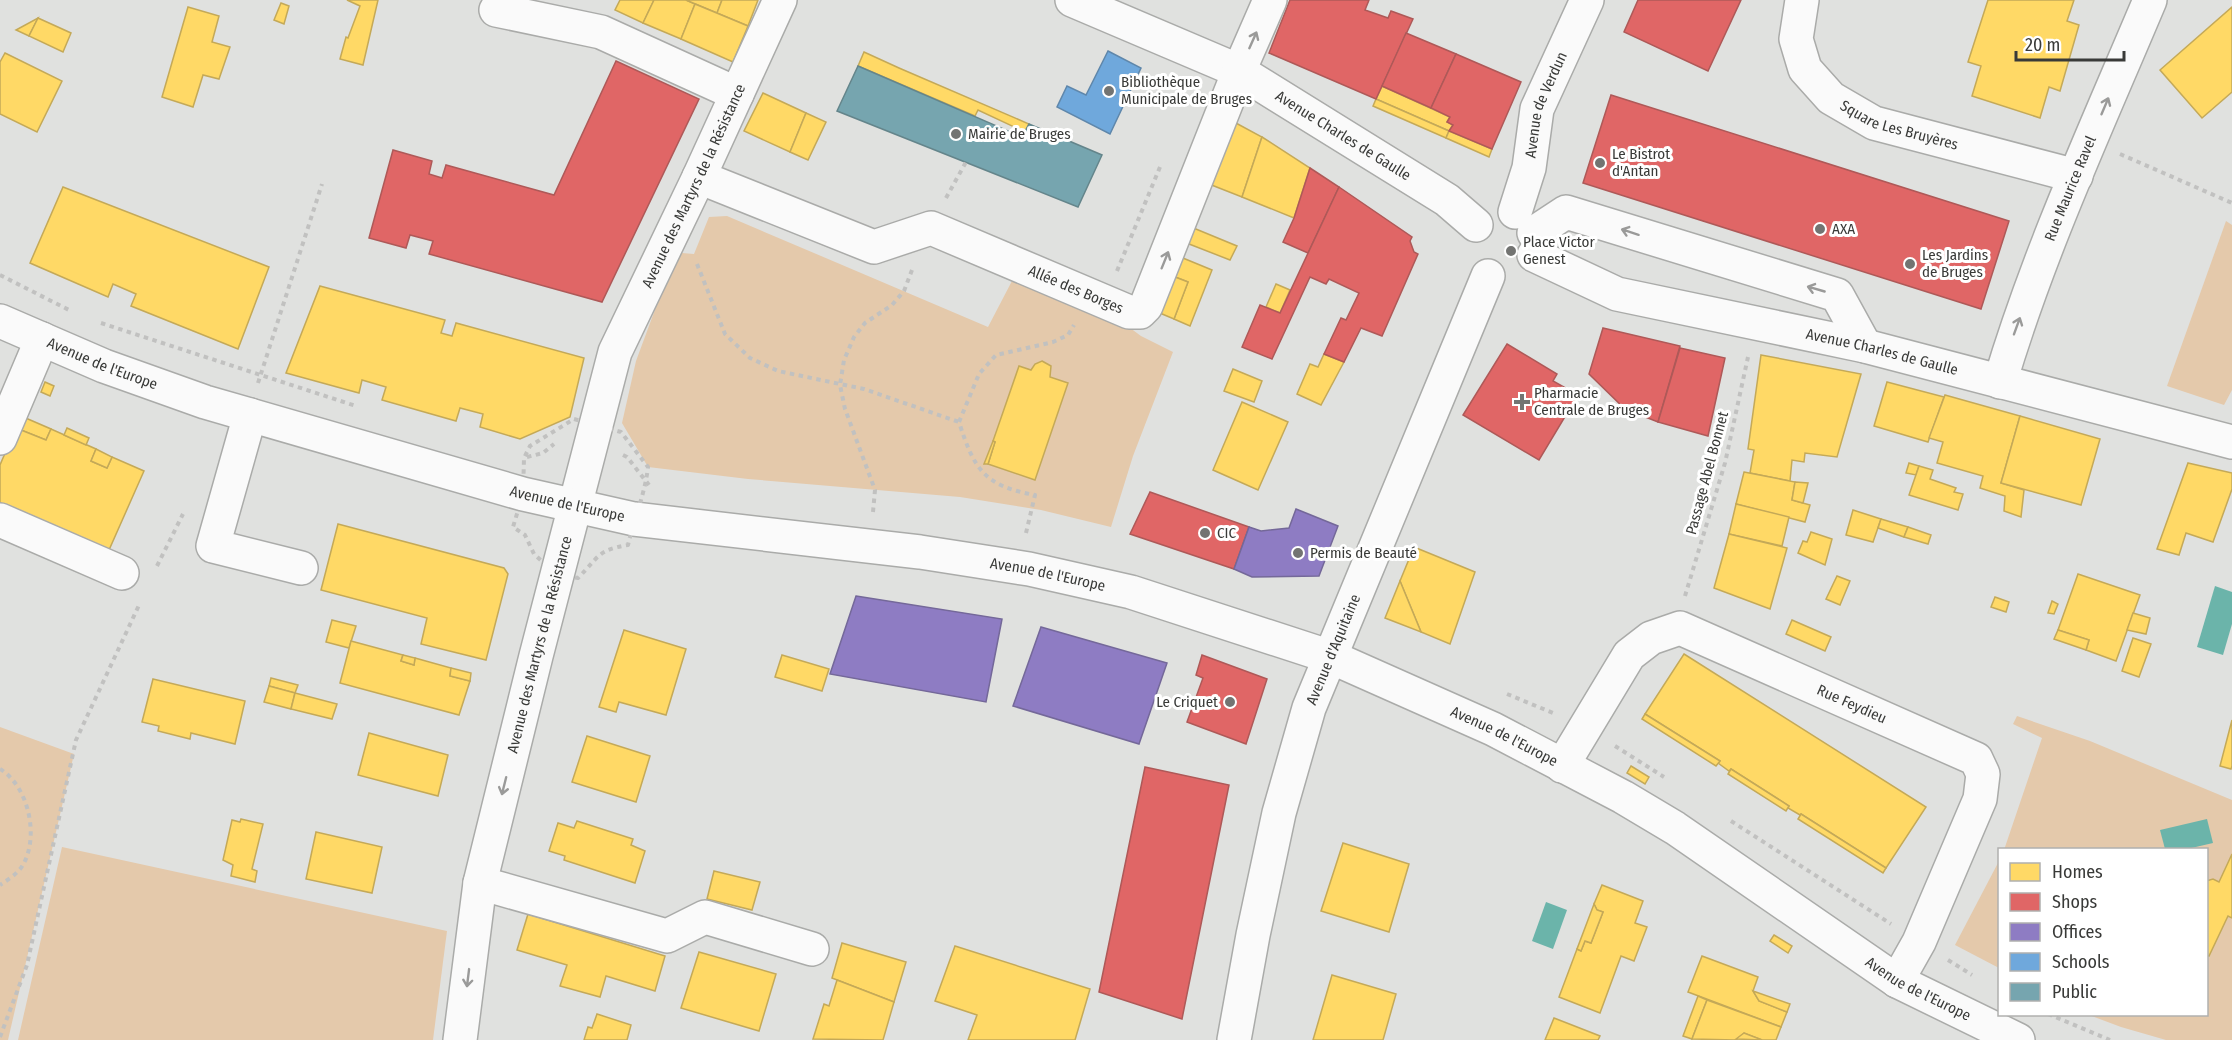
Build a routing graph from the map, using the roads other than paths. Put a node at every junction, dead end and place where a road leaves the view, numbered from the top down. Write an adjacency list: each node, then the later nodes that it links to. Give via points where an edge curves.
1 (780, 0): 9 (street, Avenue des Martyrs de la Résistance)
2 (1072, 0): 8 (street, Avenue Charles de Gaulle)
3 (1270, 0): 8 (street, Allée des Borges, one-way to 3)
4 (1587, 0): 13 (street, Avenue de Verdun, via 1537,109 1529,168)
5 (1802, 0): 10 (street, Square Les Bruyères, via 1796,39 1804,69 1831,98 1874,123)
6 (2150, 0): 10 (street, Rue Maurice Ravel, one-way to 6)
7 (496, 10): 9 (street, via 601,32)
8 (1239, 71): 11 (street, Allée des Borges, one-way to 8, via 874,247 931,228 1129,312 1140,312 1146,306); 12 (street, Avenue Charles de Gaulle, via 1447,200)
9 (738, 94): 11 (street, Avenue des Martyrs de la Résistance)
10 (2076, 176): 18 (street, Rue Maurice Ravel, one-way to 10, via 2015,330)
11 (699, 177): 22 (street, Avenue des Martyrs de la Résistance, via 615,352)
12 (1476, 225): 13 (street, via 1493,212 1504,210); 14 (street, via 1470,244 1472,254)
13 (1528, 233): 14 (street, via 1522,271); 17 (street, Avenue Charles de Gaulle, via 1617,294); 17 (street, one-way to 13, via 1837,295 1566,212)
14 (1488, 276): 26 (street, Avenue d'Aquitaine)
15 (0, 321): 16 (street, Avenue de l'Europe)
16 (42, 339): 19 (street, Avenue de l'Europe, via 104,366); 20 (street)
17 (1865, 346): 18 (street, Avenue Charles de Gaulle)
18 (2000, 382): 21 (street, Avenue Charles de Gaulle)
19 (250, 415): 22 (street, Avenue de l'Europe); 24 (street, via 213,546)
20 (0, 438)
21 (2232, 442)
22 (576, 506): 26 (street, Avenue de l'Europe, via 634,519 920,552 1029,569 1131,592); 28 (street, Avenue des Martyrs de la Résistance, one-way to 28)
23 (0, 520): 25 (street)
24 (302, 568)
25 (122, 573)
26 (1331, 657): 27 (street, Avenue de l'Europe, via 1492,729); 32 (street, Avenue d'Aquitaine, via 1309,708 1279,813)
27 (1562, 766): 30 (street, Avenue de l'Europe, via 1675,828); 30 (street, Rue Feydieu, via 1629,655 1651,638 1680,628 1976,759 1983,774 1980,799 1919,942)
28 (480, 883): 29 (street, via 667,936 705,917); 31 (street, Avenue des Martyrs de la Résistance, one-way to 31)
29 (812, 949)
30 (1897, 981): 33 (street, Avenue de l'Europe)
31 (460, 1040)
32 (1234, 1040)
33 (2018, 1040)

